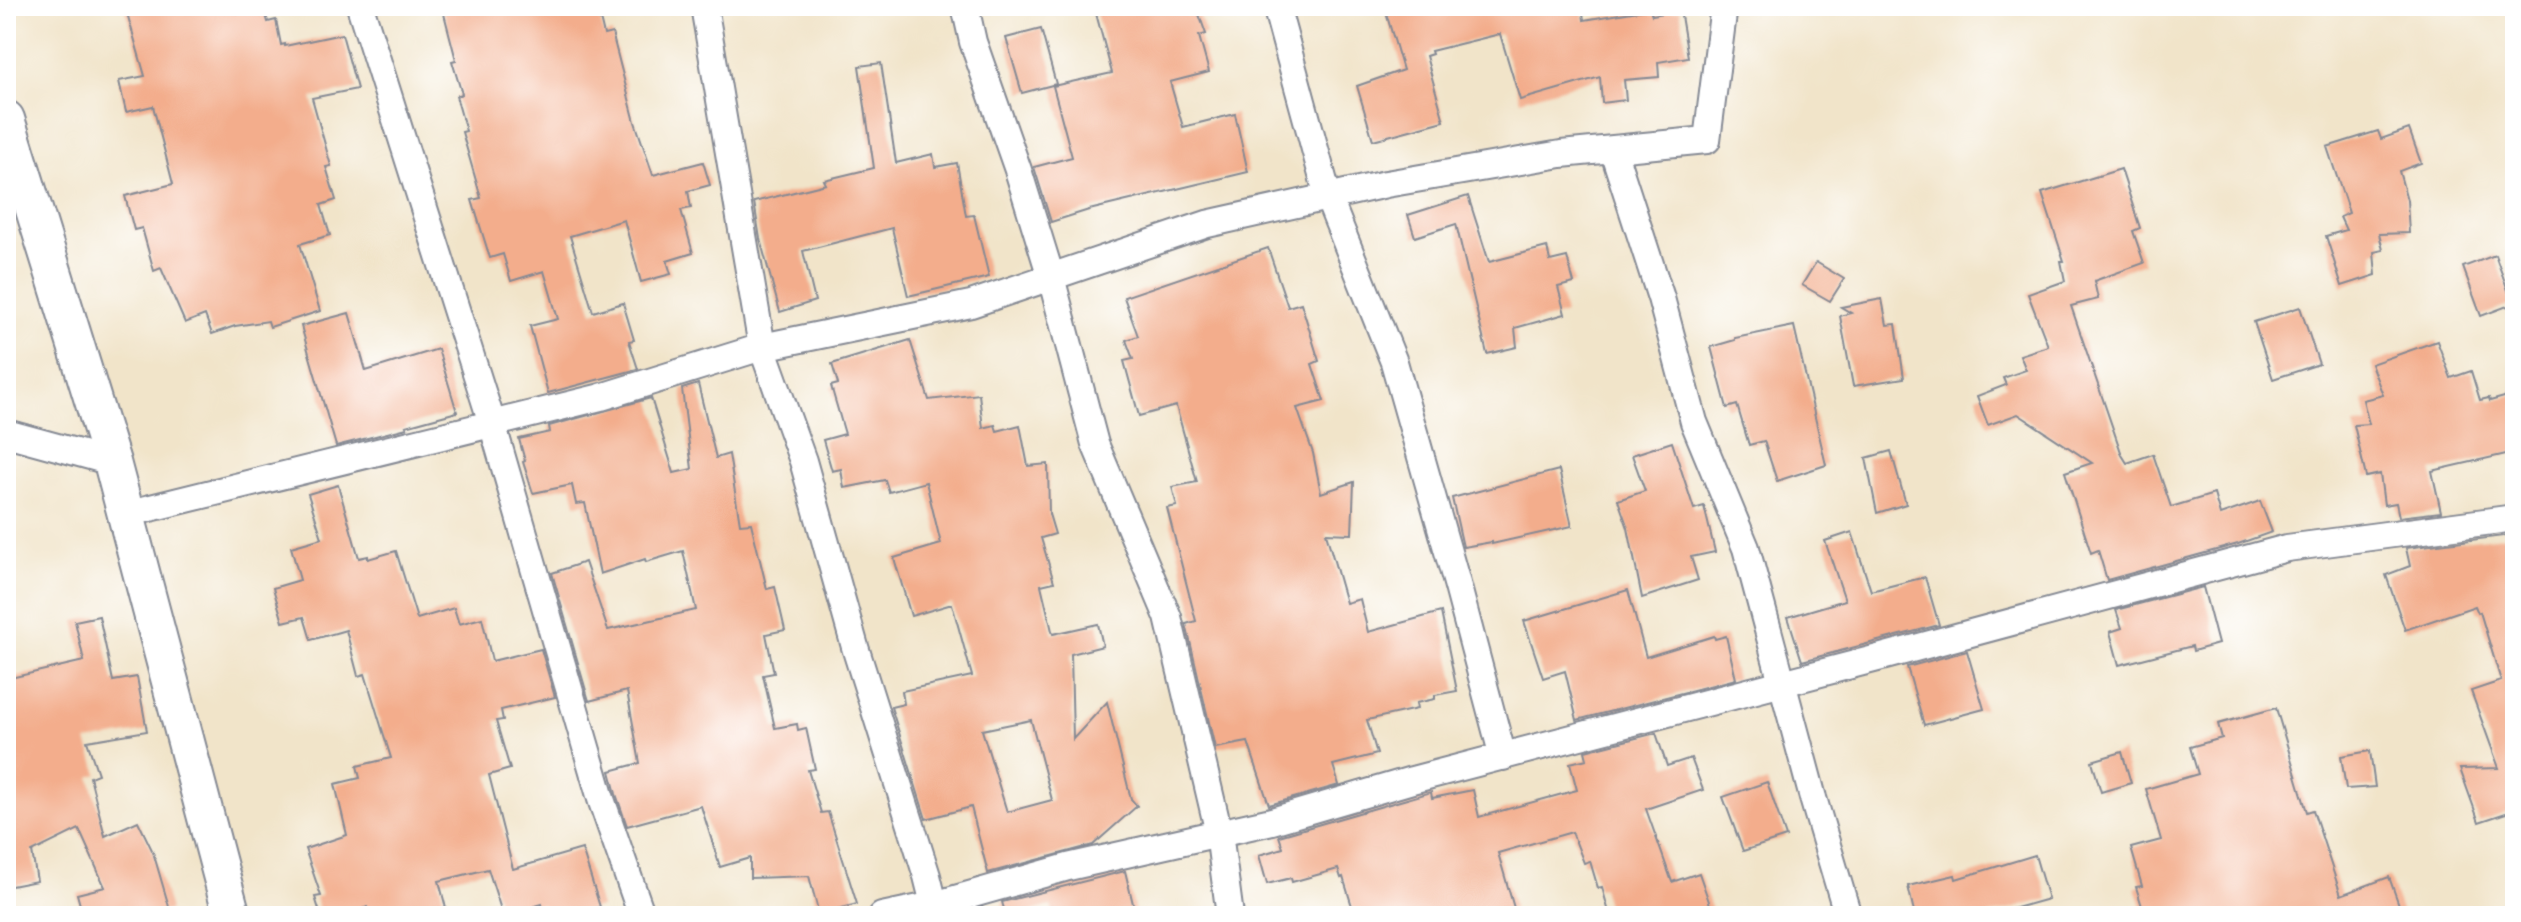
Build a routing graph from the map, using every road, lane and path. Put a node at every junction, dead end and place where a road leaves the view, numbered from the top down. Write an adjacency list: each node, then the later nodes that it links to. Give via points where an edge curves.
1 (360, 6): 11 (street)
2 (704, 6): 10 (street)
3 (965, 6): 9 (street)
4 (1276, 6): 8 (street)
5 (1724, 6): 7 (street, via 1707,140)
6 (6, 119): 13 (street)
7 (1613, 150): 8 (street, via 1561,154); 16 (street, via 1694,422 1746,548)
8 (1328, 197): 9 (street, via 1207,224); 17 (street, via 1394,362)
9 (1051, 277): 10 (street, via 971,304); 18 (street, via 1095,444 1168,617)
10 (762, 347): 11 (street, via 601,397); 19 (street, via 803,461)
11 (492, 423): 14 (street); 21 (street, via 601,799)
12 (6, 433): 13 (street)
13 (112, 462): 14 (street)
14 (126, 514): 20 (street)
15 (2515, 518): 16 (street, via 2287,548)
16 (1781, 684): 17 (street); 24 (street)
17 (1503, 757): 18 (street)
18 (1219, 833): 19 (street, via 1068,867); 23 (street)
19 (936, 910): 22 (street)
20 (232, 916)
21 (642, 916)
22 (882, 916)
23 (1230, 916)
24 (1848, 916)

